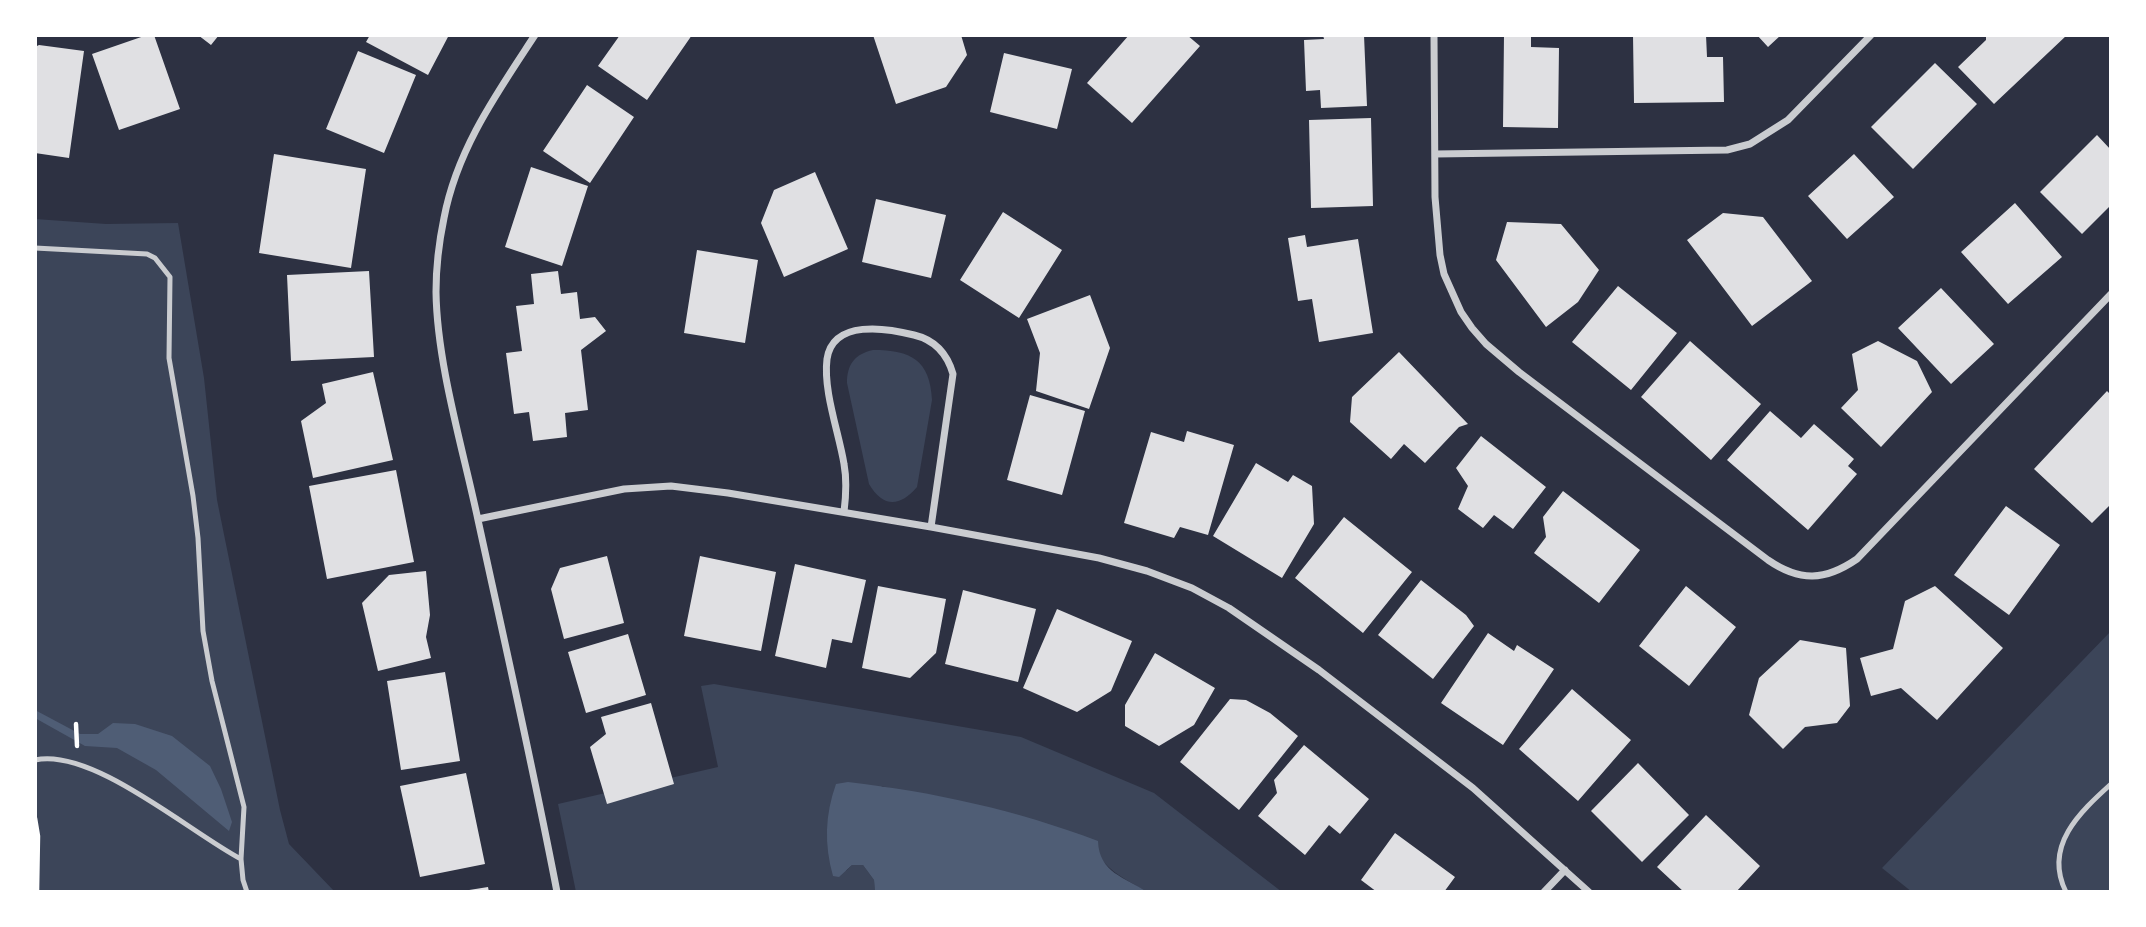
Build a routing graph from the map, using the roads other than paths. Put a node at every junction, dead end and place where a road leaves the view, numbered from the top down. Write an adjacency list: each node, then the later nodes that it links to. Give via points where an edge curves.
1 (535, 35): 8 (street, via 482,117 458,168 444,216 437,267 438,324)
2 (1434, 35): 4 (street)
3 (1871, 35): 4 (street, via 1788,120 1750,144 1727,150)
4 (1435, 154): 6 (street, via 1437,229 1444,274 1461,312 1486,344 1768,560 1802,576 1832,574 1857,559)
5 (35, 248): 12 (lane, via 147,254 170,277 169,358 195,506 203,631 244,807)
6 (2111, 294)
7 (844, 512): 8 (street, via 671,486 624,489); 9 (street); 9 (street, via 846,482 827,358 843,335 876,328 898,331 930,341 942,350 953,374)
8 (478, 519): 15 (street)
9 (931, 527): 13 (street, via 1123,564 1210,598 1275,638 1423,748)
10 (35, 760): 12 (lane, via 69,762 101,774 143,795)
11 (2111, 784): 18 (lane, via 2081,810 2063,836 2060,859)
12 (240, 859): 14 (lane)
13 (1565, 870): 16 (street); 17 (street)
14 (247, 892)
15 (557, 892)
16 (1544, 892)
17 (1590, 892)
18 (2066, 892)

